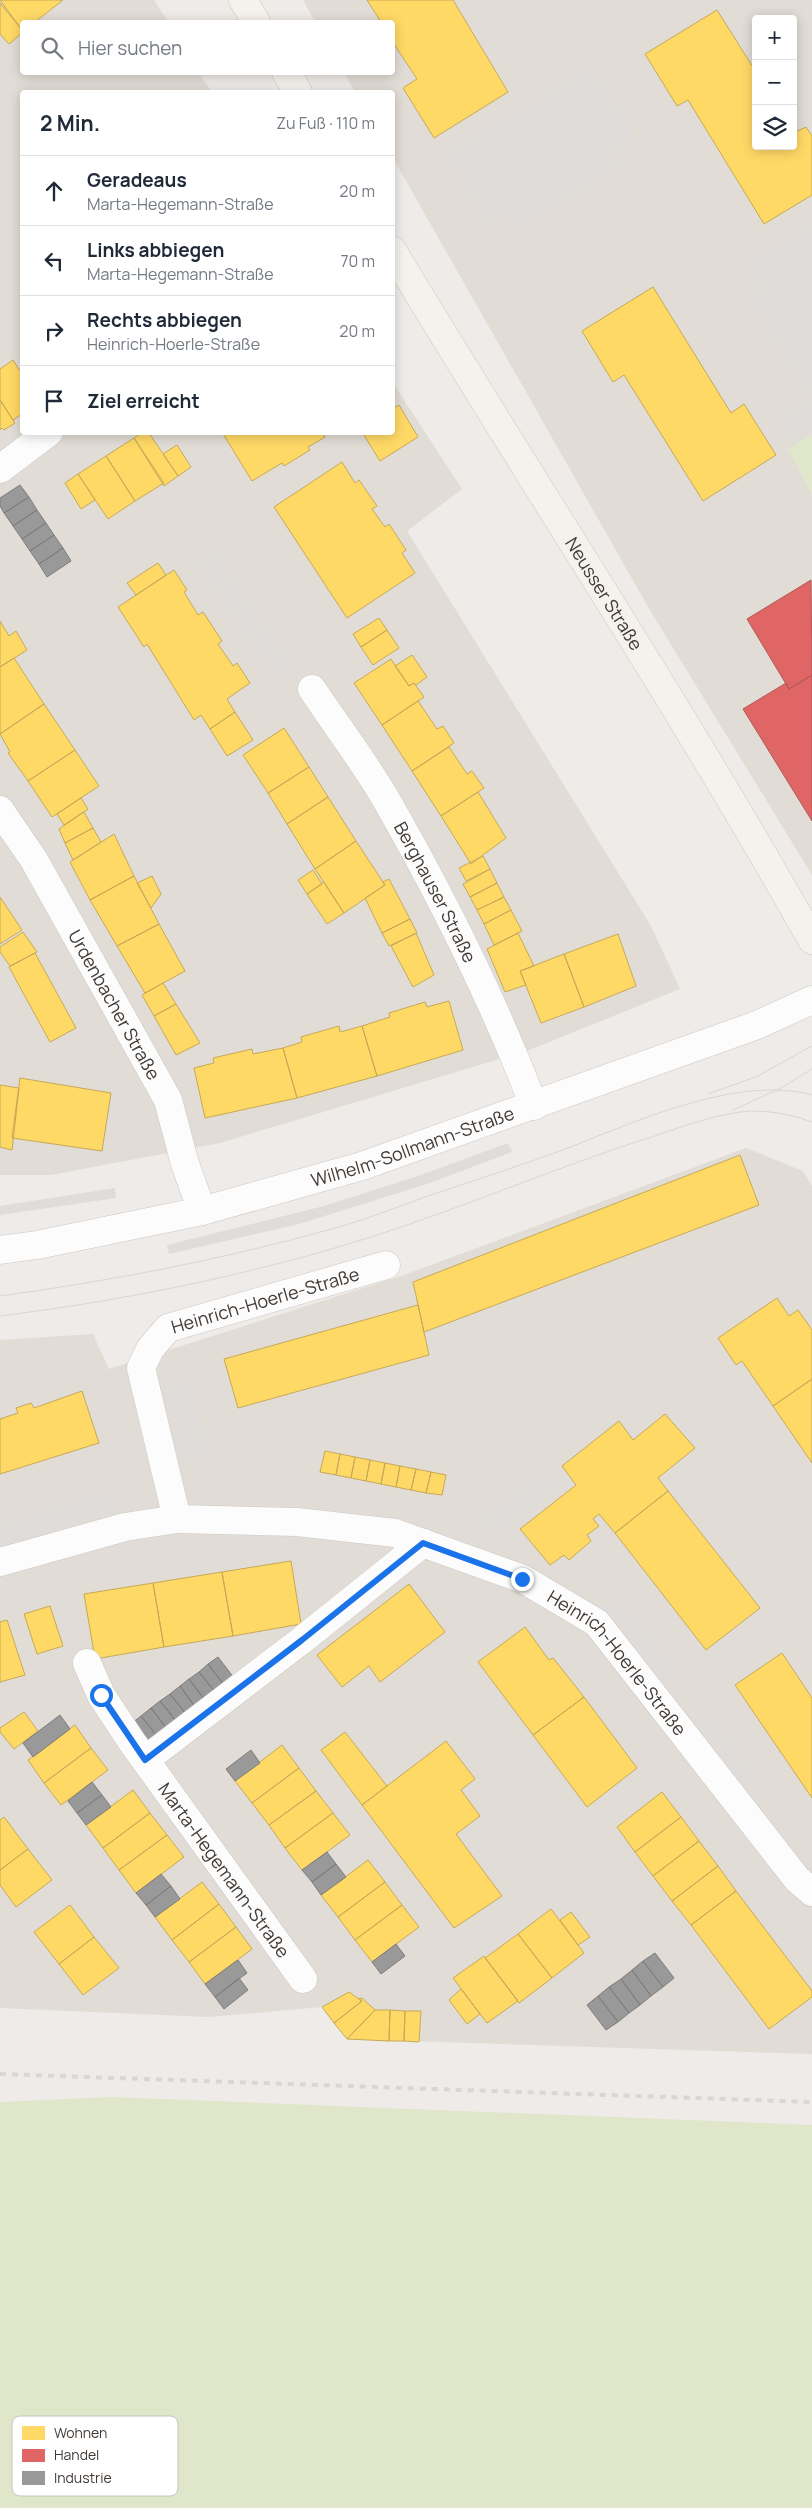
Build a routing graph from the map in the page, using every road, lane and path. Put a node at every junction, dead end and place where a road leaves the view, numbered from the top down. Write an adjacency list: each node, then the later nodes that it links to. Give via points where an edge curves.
1 (243, 0): 2 (main road)
2 (255, 20)
3 (288, 75): 4 (main road)
4 (297, 90)
5 (395, 255): 10 (main road, Neusser Straße, via 670,698)
6 (45, 435): 7 (street)
7 (0, 469)
8 (312, 690): 12 (street, Berghauser Straße, via 383,794 439,897 519,1066)
9 (0, 810): 13 (street, Urdenbacher Straße, via 34,860 168,1100)
10 (812, 940)
11 (812, 1000): 12 (street, Wilhelm-Sollmann-Straße, via 757,1024)
12 (534, 1106): 13 (street, Wilhelm-Sollmann-Straße, via 362,1166)
13 (202, 1211): 14 (street, Wilhelm-Sollmann-Straße, via 36,1246)
14 (0, 1250)
15 (386, 1265): 16 (street, Heinrich-Hoerle-Straße, via 168,1328 150,1349 141,1368)
16 (177, 1519): 17 (street, Heinrich-Hoerle-Straße, via 297,1522 395,1532); 18 (street, Heinrich-Hoerle-Straße, via 125,1527)
17 (423, 1543): 20 (street); 21 (street, Heinrich-Hoerle-Straße, via 522,1579 597,1623 797,1879)
18 (0, 1562)
19 (87, 1663): 20 (street, Marta-Hegemann-Straße, via 101,1695)
20 (145, 1760): 22 (street, Marta-Hegemann-Straße)
21 (812, 1892)
22 (303, 1979)

